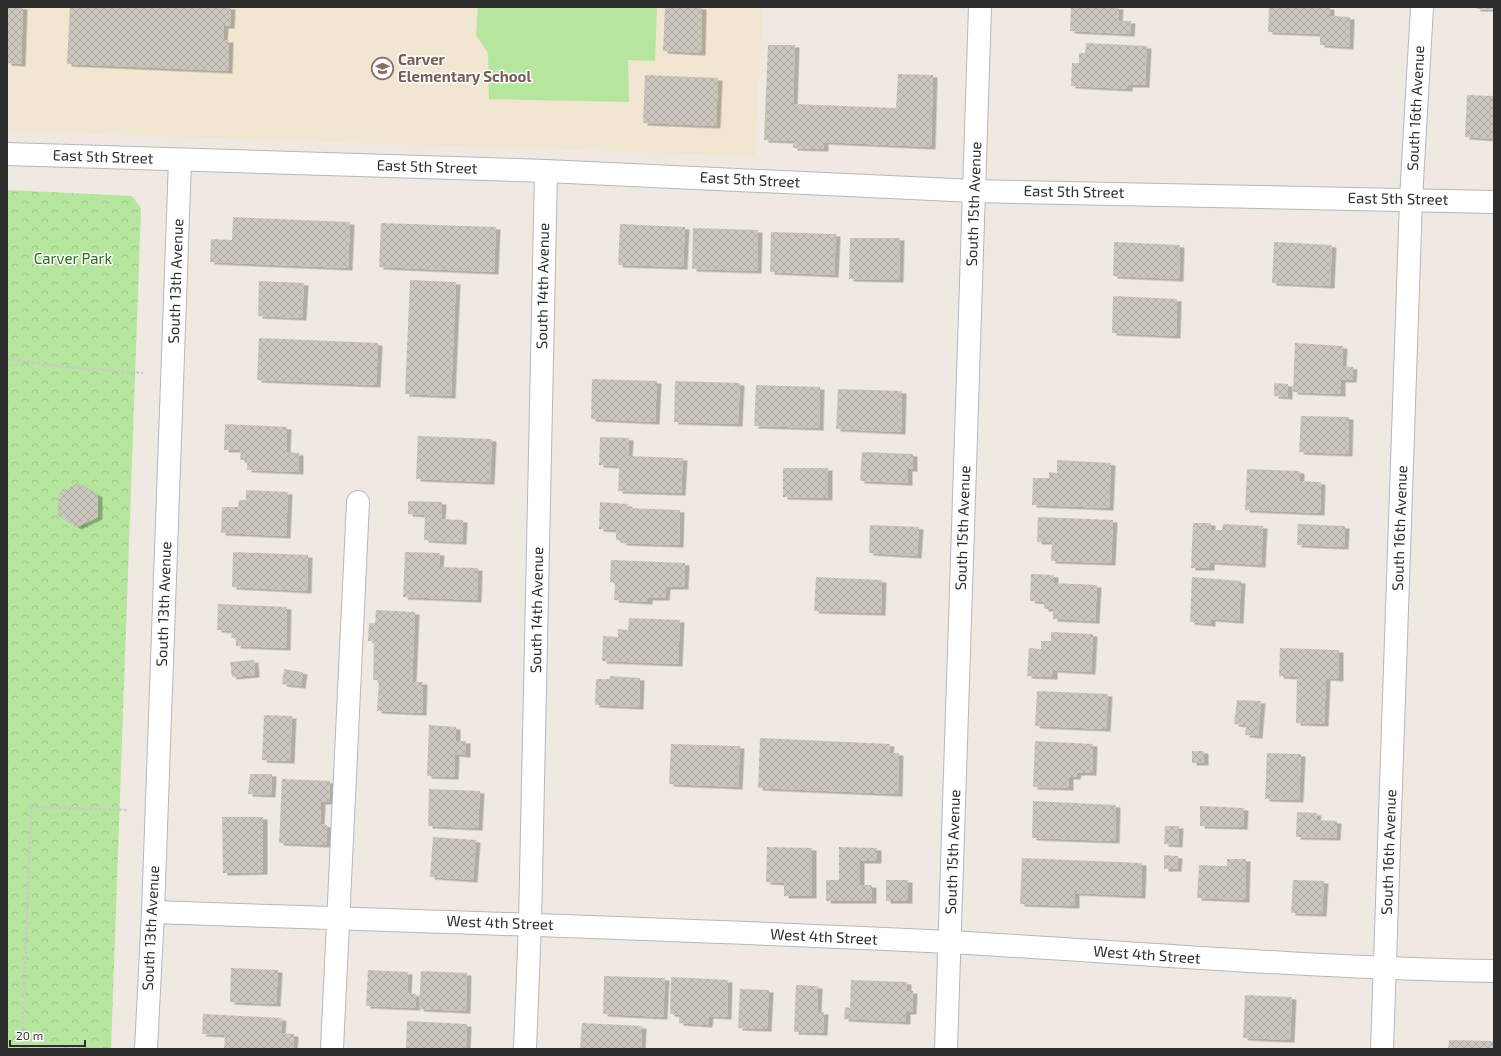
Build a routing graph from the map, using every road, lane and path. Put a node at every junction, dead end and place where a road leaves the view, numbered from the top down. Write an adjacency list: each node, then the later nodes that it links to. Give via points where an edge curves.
1 (980, 7): 6 (street, South 15th Avenue)
2 (1422, 7): 7 (street, South 16th Avenue)
3 (7, 154): 4 (street, East 5th Street)
4 (180, 160): 5 (street, East 5th Street); 13 (street, South 13th Avenue)
5 (546, 171): 6 (street, East 5th Street); 15 (street, South 14th Avenue)
6 (974, 190): 7 (street, East 5th Street); 16 (street, South 15th Avenue)
7 (1412, 199): 8 (street, East 5th Street); 17 (street, South 16th Avenue)
8 (1494, 202)
9 (7, 360): 10 (path)
10 (143, 373)
11 (358, 502): 14 (street)
12 (127, 810): 20 (path, via 31,807)
13 (153, 912): 14 (street, West 4th Street); 23 (street, South 13th Avenue)
14 (338, 918): 15 (street, West 4th Street); 24 (street)
15 (530, 924): 16 (street, West 4th Street); 25 (street, South 14th Avenue)
16 (950, 942): 17 (street, West 4th Street); 26 (street, South 15th Avenue)
17 (1385, 969): 18 (street, West 4th Street); 27 (street, South 16th Avenue)
18 (1494, 971)
19 (7, 982): 20 (path)
20 (24, 983): 21 (path)
21 (22, 1048): 22 (path)
22 (100, 1049)
23 (146, 1049)
24 (332, 1049)
25 (525, 1049)
26 (946, 1049)
27 (1382, 1049)

